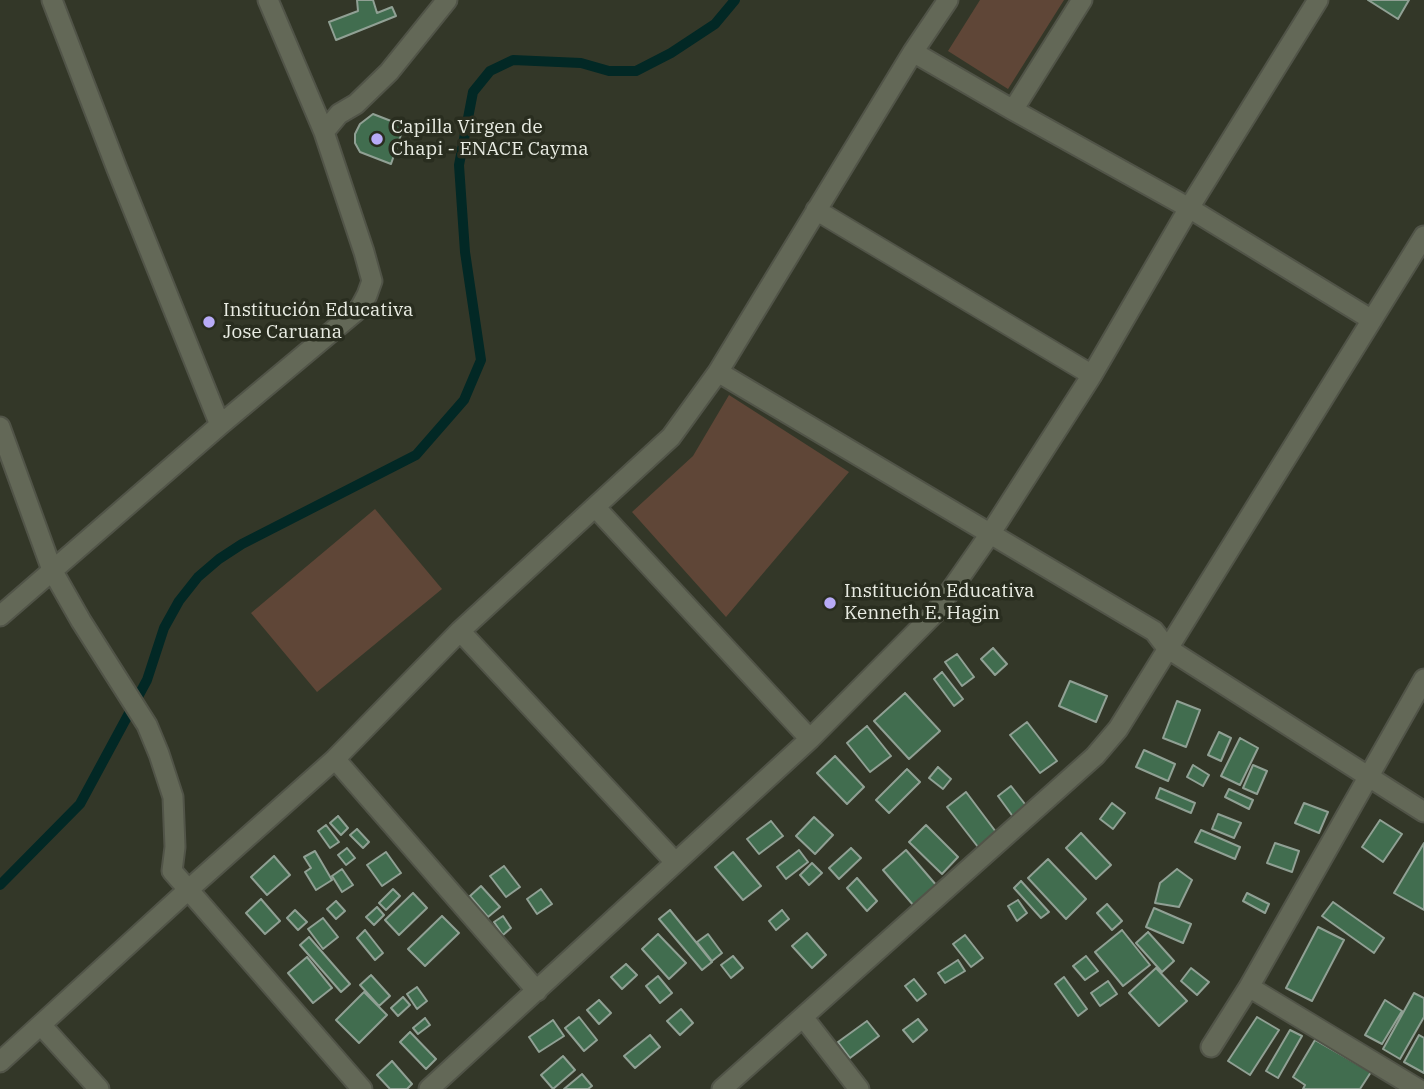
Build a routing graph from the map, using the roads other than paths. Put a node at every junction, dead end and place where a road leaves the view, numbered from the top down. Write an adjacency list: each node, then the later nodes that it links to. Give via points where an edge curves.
1 (52, 0): 16 (street)
2 (268, 0): 9 (street)
3 (447, 0): 9 (street, via 390,72 356,104 338,114)
4 (948, 0): 7 (street)
5 (1082, 0): 8 (street)
6 (1318, 0): 10 (street)
7 (913, 52): 8 (street); 11 (street)
8 (1013, 110): 10 (street)
9 (324, 132): 16 (street, via 372,281 368,295 360,308)
10 (1189, 208): 13 (street); 15 (street)
11 (817, 210): 14 (street); 15 (street)
12 (1424, 236): 13 (street)
13 (1372, 320): 23 (street)
14 (718, 372): 18 (street, via 671,437); 19 (street)
15 (1092, 375): 19 (street)
16 (220, 425): 20 (street)
17 (0, 427): 20 (street)
18 (596, 508): 22 (street); 25 (street)
19 (990, 534): 23 (street, via 1154,631); 25 (street, via 935,613)
20 (52, 570): 21 (street); 30 (street, via 147,725 173,797 172,871)
21 (0, 615)
22 (460, 631): 26 (street); 29 (street)
23 (1167, 648): 27 (street); 33 (street, via 1118,729 1096,756)
24 (1424, 679): 27 (street)
25 (810, 739): 29 (street)
26 (335, 759): 30 (street); 32 (street)
27 (1367, 776): 28 (street); 31 (street)
28 (1424, 812)
29 (676, 862): 32 (street)
30 (188, 890): 34 (street); 38 (street)
31 (1249, 987): 35 (street); 42 (street)
32 (537, 991): 39 (street)
33 (803, 1017): 40 (street); 41 (street)
34 (41, 1025): 36 (street); 37 (street)
35 (1211, 1047)
36 (0, 1062)
37 (99, 1089)
38 (362, 1089)
39 (429, 1089)
40 (722, 1089)
41 (859, 1089)
42 (1418, 1089)

